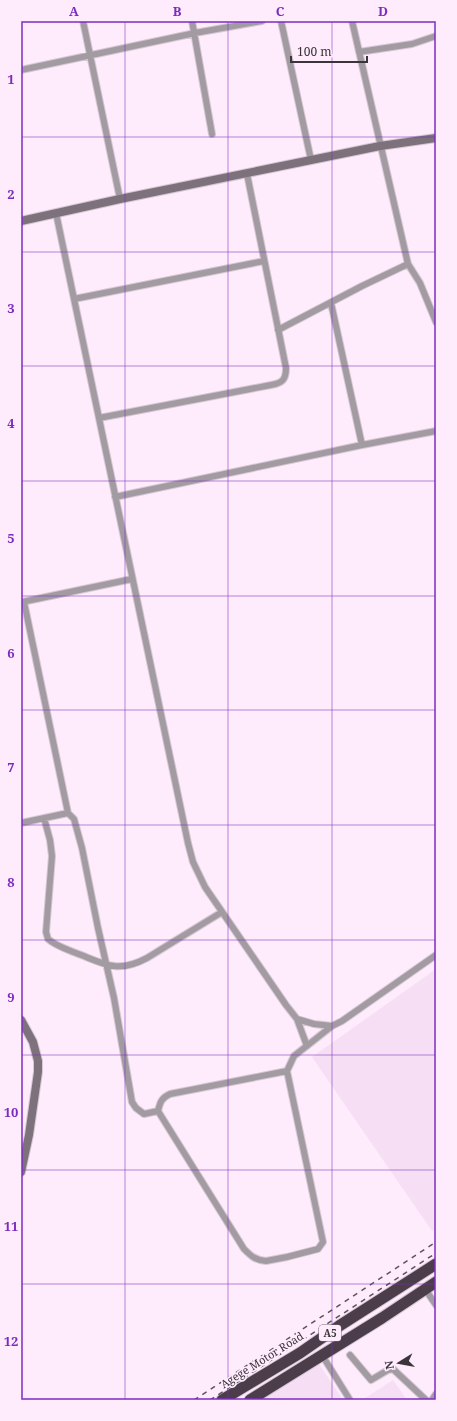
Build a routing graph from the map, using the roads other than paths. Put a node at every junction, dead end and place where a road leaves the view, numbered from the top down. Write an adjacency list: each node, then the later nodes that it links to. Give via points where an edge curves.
1 (83, 21): 9 (street)
2 (192, 21): 6 (street)
3 (262, 21): 6 (street)
4 (281, 21): 14 (street)
5 (352, 21): 8 (street)
6 (195, 34): 9 (street); 11 (street)
7 (436, 36): 8 (street, via 412,44)
8 (359, 52): 13 (street)
9 (90, 56): 10 (street); 16 (street)
10 (21, 70)
11 (212, 134)
12 (436, 138): 13 (street)
13 (380, 146): 14 (street); 20 (street)
14 (311, 160): 15 (street)
15 (247, 174): 16 (street); 19 (street)
16 (120, 199): 17 (street)
17 (56, 213): 18 (street); 21 (street)
18 (21, 221)
19 (264, 261): 21 (street); 24 (street)
20 (408, 264): 22 (street); 23 (street, via 420,283)
21 (74, 299): 25 (street)
22 (331, 303): 24 (street); 27 (street)
23 (436, 322)
24 (278, 330): 25 (street, via 286,375 277,384)
25 (99, 418): 28 (street)
26 (436, 431): 27 (street)
27 (362, 445): 28 (street)
28 (115, 497): 29 (street)
29 (132, 579): 30 (street); 34 (street, via 193,862 205,887)
30 (23, 602): 31 (street)
31 (68, 813): 32 (street); 36 (street, via 77,826)
32 (44, 818): 33 (street); 36 (street, via 52,856 46,919 48,939 58,946)
33 (21, 823)
34 (222, 912): 36 (street, via 137,964); 37 (street)
35 (436, 955): 39 (street)
36 (107, 966): 42 (street, via 132,1102 144,1114)
37 (297, 1019): 39 (street); 40 (street)
38 (21, 1020): 43 (street, via 33,1042 38,1072)
39 (332, 1026): 40 (street)
40 (307, 1046): 41 (street, via 294,1056)
41 (287, 1071): 42 (street, via 170,1094 164,1097); 42 (street, via 323,1242 318,1249 310,1252 266,1261 252,1258)
42 (158, 1111)
43 (21, 1172)
44 (436, 1264): 51 (highway, Agege Motor Road / A5, via 300,1353)
45 (436, 1282): 46 (highway, A5)
46 (425, 1289): 47 (street); 48 (highway, A5)
47 (436, 1305)
48 (322, 1355): 52 (highway, A5); 53 (street)
49 (350, 1355): 54 (street, via 371,1380 393,1369)
50 (436, 1394): 55 (street)
51 (222, 1400)
52 (250, 1400)
53 (350, 1400)
54 (426, 1400)
55 (432, 1400)

